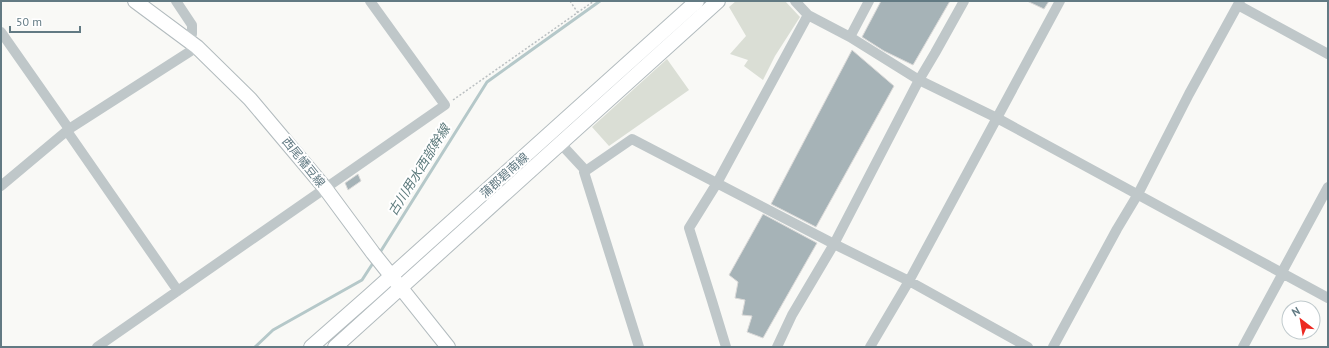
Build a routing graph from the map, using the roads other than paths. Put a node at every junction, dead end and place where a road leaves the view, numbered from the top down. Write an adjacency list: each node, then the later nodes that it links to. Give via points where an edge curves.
1 (135, 1): 14 (main road, 西尾幡豆線)
2 (176, 1): 14 (street, via 192,25)
3 (370, 1): 24 (street, via 445,105)
4 (697, 1): 27 (main road, 蒲郡碧南線)
5 (718, 1): 19 (main road, 蒲郡碧南線)
6 (795, 1): 11 (street)
7 (869, 1): 13 (street)
8 (964, 1): 16 (street)
9 (1060, 1): 17 (street)
10 (1239, 3): 15 (street); 25 (street)
11 (808, 15): 13 (street); 21 (street)
12 (1, 32): 18 (street)
13 (850, 37): 16 (street)
14 (192, 44): 18 (street); 24 (main road, 西尾幡豆線, via 250,99)
15 (1328, 54)
16 (919, 80): 17 (street); 26 (street)
17 (997, 118): 25 (street); 29 (street)
18 (68, 130): 22 (street); 31 (street)
19 (560, 143): 20 (street); 30 (main road, 蒲郡碧南線)
20 (586, 171): 21 (street, via 632,138); 37 (street, via 584,172)
21 (717, 183): 26 (street); 38 (street, via 689,228)
22 (1, 186)
23 (1328, 187): 28 (street)
24 (325, 188): 27 (main road, 西尾幡豆線); 31 (street)
25 (1138, 194): 28 (street); 42 (street)
26 (834, 244): 29 (street); 39 (street, via 792,315)
27 (388, 272): 30 (main road, 西尾幡豆線); 34 (main road, 蒲郡碧南線)
28 (1282, 273): 32 (street); 43 (street)
29 (909, 281): 40 (street); 41 (street)
30 (402, 288): 35 (main road, 蒲郡碧南線); 36 (main road, 西尾幡豆線)
31 (178, 291): 33 (street)
32 (1328, 298)
33 (97, 347)
34 (310, 347)
35 (335, 347)
36 (448, 347)
37 (640, 347)
38 (726, 347)
39 (777, 347)
40 (870, 347)
41 (1028, 347)
42 (1053, 347)
43 (1243, 347)

